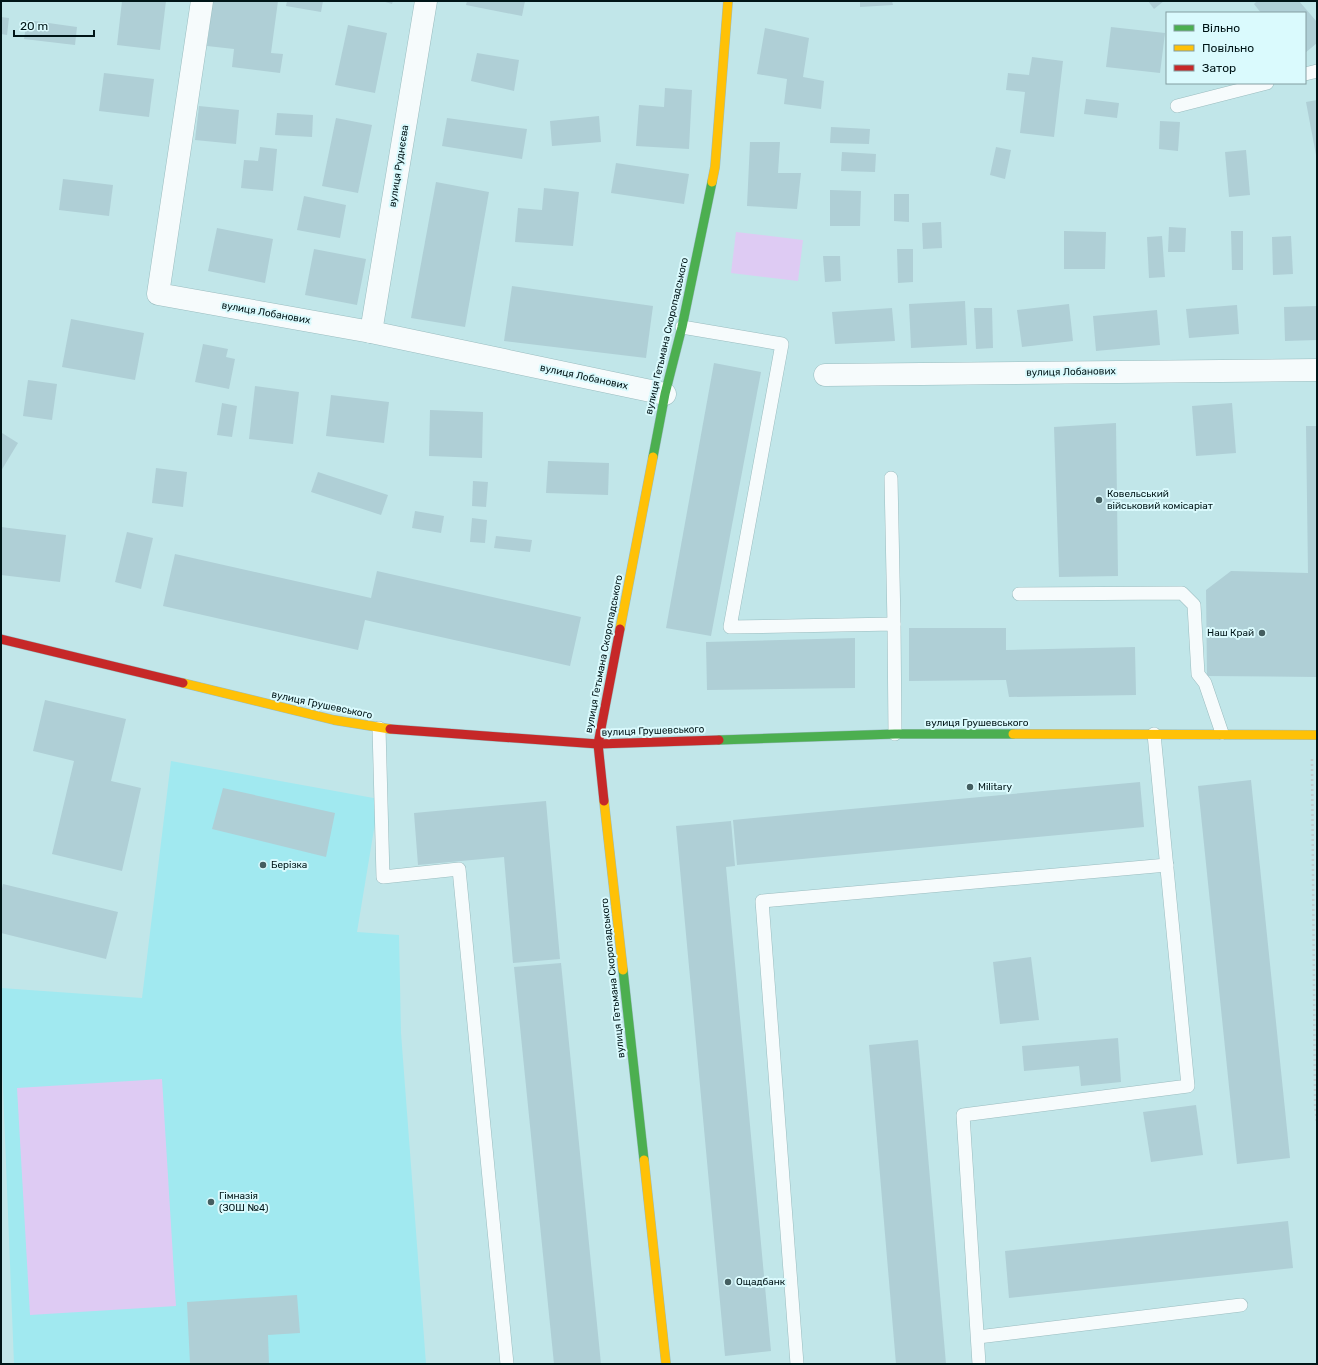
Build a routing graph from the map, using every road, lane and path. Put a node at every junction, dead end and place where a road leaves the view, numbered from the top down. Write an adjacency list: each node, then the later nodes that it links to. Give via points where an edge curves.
1 (202, 1): 9 (street, вулиця Лобанових, via 158,294)
2 (426, 1): 9 (street, вулиця Руднєєва)
3 (728, 1): 8 (street, вулиця Гетьмана Скоропадського, via 715,167)
4 (1317, 71): 5 (lane)
5 (1306, 74)
6 (1263, 84): 7 (lane)
7 (1177, 106)
8 (682, 327): 12 (street, вулиця Гетьмана Скоропадського); 15 (lane, via 782,344 730,628)
9 (371, 332): 12 (street, вулиця Лобанових)
10 (1317, 370): 11 (street, вулиця Лобанових)
11 (826, 375)
12 (665, 394): 22 (street, вулиця Гетьмана Скоропадського)
13 (891, 478): 15 (lane)
14 (1019, 594): 20 (lane, via 1182,593 1194,605 1198,674 1205,683)
15 (894, 624): 18 (lane)
16 (1, 639): 17 (street, вулиця Грушевського, via 334,720)
17 (379, 728): 22 (street, вулиця Грушевського); 29 (lane, via 383,877 459,869)
18 (895, 734): 19 (street, вулиця Грушевського); 22 (street, вулиця Грушевського)
19 (1154, 734): 20 (street, вулиця Грушевського); 23 (lane)
20 (1222, 734): 21 (street, вулиця Грушевського)
21 (1315, 735): 24 (path)
22 (598, 744): 30 (street, вулиця Гетьмана Скоропадського)
23 (1166, 865): 28 (lane, via 1188,1086 963,1115); 31 (lane, via 762,901)
24 (1315, 962): 25 (path)
25 (1316, 1106): 26 (path)
26 (1317, 1122)
27 (1241, 1305): 28 (lane)
28 (978, 1336): 32 (lane)
29 (507, 1364)
30 (666, 1364)
31 (797, 1364)
32 (980, 1364)

